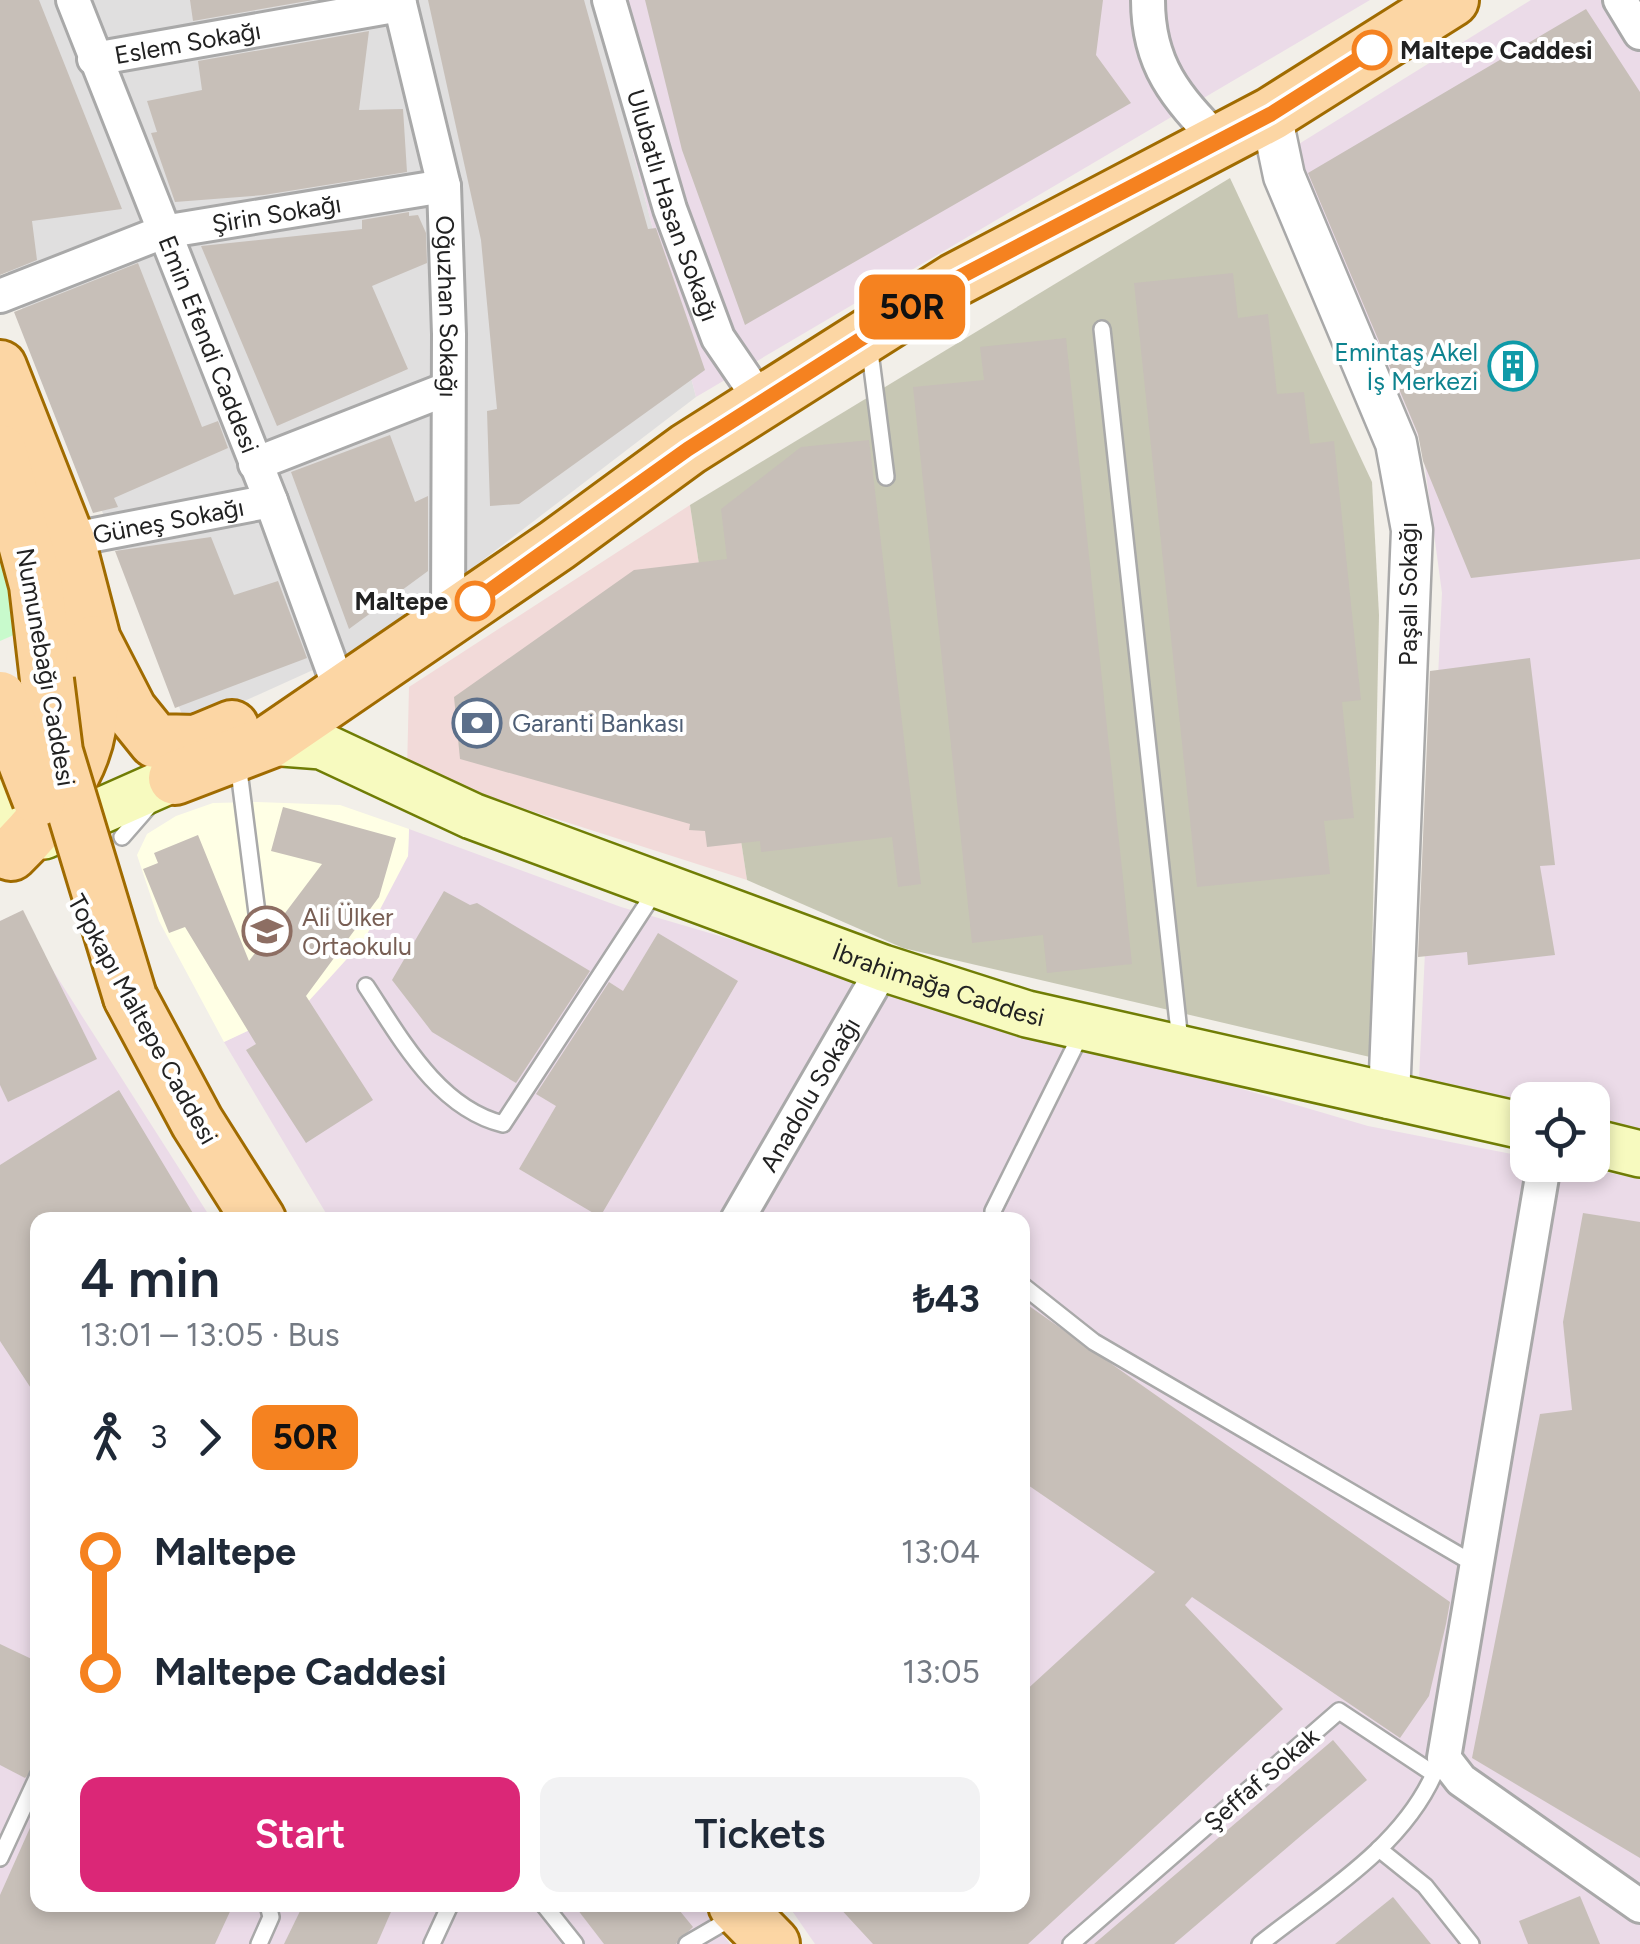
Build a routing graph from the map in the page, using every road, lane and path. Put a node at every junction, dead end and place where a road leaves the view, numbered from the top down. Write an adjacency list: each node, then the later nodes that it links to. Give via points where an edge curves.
1 (73, 0): 8 (street, Emin Efendi Caddesi)
2 (610, 0): 18 (street, Ulubatlı Hasan Sokağı, via 670,209 711,320)
3 (1148, 0): 10 (street, via 1148,26 1175,97)
4 (1452, 0): 9 (main road)
5 (1620, 0): 7 (street)
6 (400, 3): 8 (street, Eslem Sokağı); 11 (street, Oğuzhan Sokağı)
7 (1640, 32)
8 (94, 59): 12 (street, Emin Efendi Caddesi)
9 (1271, 114): 10 (main road); 40 (street, Paşalı Sokağı, via 1284,176 1396,443 1412,530)
10 (1220, 140): 15 (main road, via 954,280)
11 (444, 186): 12 (street, Şirin Sokağı); 17 (street, Oğuzhan Sokağı)
12 (162, 232): 13 (street, Şirin Sokağı); 20 (street, Emin Efendi Caddesi)
13 (0, 296)
14 (1102, 329): 39 (lane)
15 (868, 334): 18 (main road); 21 (lane)
16 (0, 367): 23 (main road)
17 (447, 389): 20 (street); 24 (street, Oğuzhan Sokağı)
18 (761, 401): 24 (main road)
19 (0, 451): 26 (main road, Numunebağı Caddesi, via 36,585)
20 (255, 464): 22 (street, Emin Efendi Caddesi)
21 (886, 477)
22 (271, 501): 23 (street, Güneş Sokağı); 27 (street, Emin Efendi Caddesi)
23 (68, 540): 25 (main road)
24 (448, 620): 27 (main road)
25 (94, 640): 27 (main road, via 130,710 155,741 196,742 310,694); 33 (main road, via 89,729 81,754 48,816)
26 (24, 689): 45 (main road, Topkapı Maltepe Caddesi, bridge, via 77,910)
27 (340, 690): 28 (main road); 29 (main road)
28 (253, 748): 29 (main road, İbrahimağa Caddesi, via 322,746); 31 (main road); 35 (lane)
29 (372, 769): 34 (main road, İbrahimağa Caddesi, via 472,816)
30 (0, 772): 33 (main road)
31 (175, 778): 32 (lane); 33 (main road, via 70,821)
32 (122, 838)
33 (5, 857)
34 (659, 885): 36 (main road, İbrahimağa Caddesi); 37 (lane, via 504,1124 477,1118 417,1063)
35 (256, 913)
36 (883, 968): 38 (main road, İbrahimağa Caddesi); 46 (street, Anadolu Sokağı)
37 (366, 986)
38 (1084, 1028): 39 (main road, İbrahimağa Caddesi); 47 (lane)
39 (1181, 1053): 40 (main road, İbrahimağa Caddesi)
40 (1390, 1098): 41 (main road, İbrahimağa Caddesi)
41 (1510, 1123)
42 (1610, 1146): 43 (main road)
43 (1640, 1154)
44 (1541, 1182): 49 (street)
45 (254, 1212)
46 (742, 1212)
47 (992, 1212)
48 (1030, 1290): 49 (lane, via 1094,1342)
49 (1476, 1566): 53 (street, via 1444,1758 1460,1780)
50 (30, 1793): 52 (lane)
51 (1380, 1849): 62 (lane, Şeffaf Sokak, via 1420,1806 1434,1774 1339,1712); 63 (lane); 64 (lane, via 1424,1886)
52 (0, 1858)
53 (1640, 1906)
54 (270, 1912): 58 (lane)
55 (447, 1912): 59 (lane)
56 (550, 1912): 60 (lane)
57 (752, 1926): 61 (lane)
58 (259, 1944)
59 (432, 1944)
60 (575, 1944)
61 (687, 1944)
62 (1071, 1944)
63 (1260, 1944)
64 (1471, 1944)

